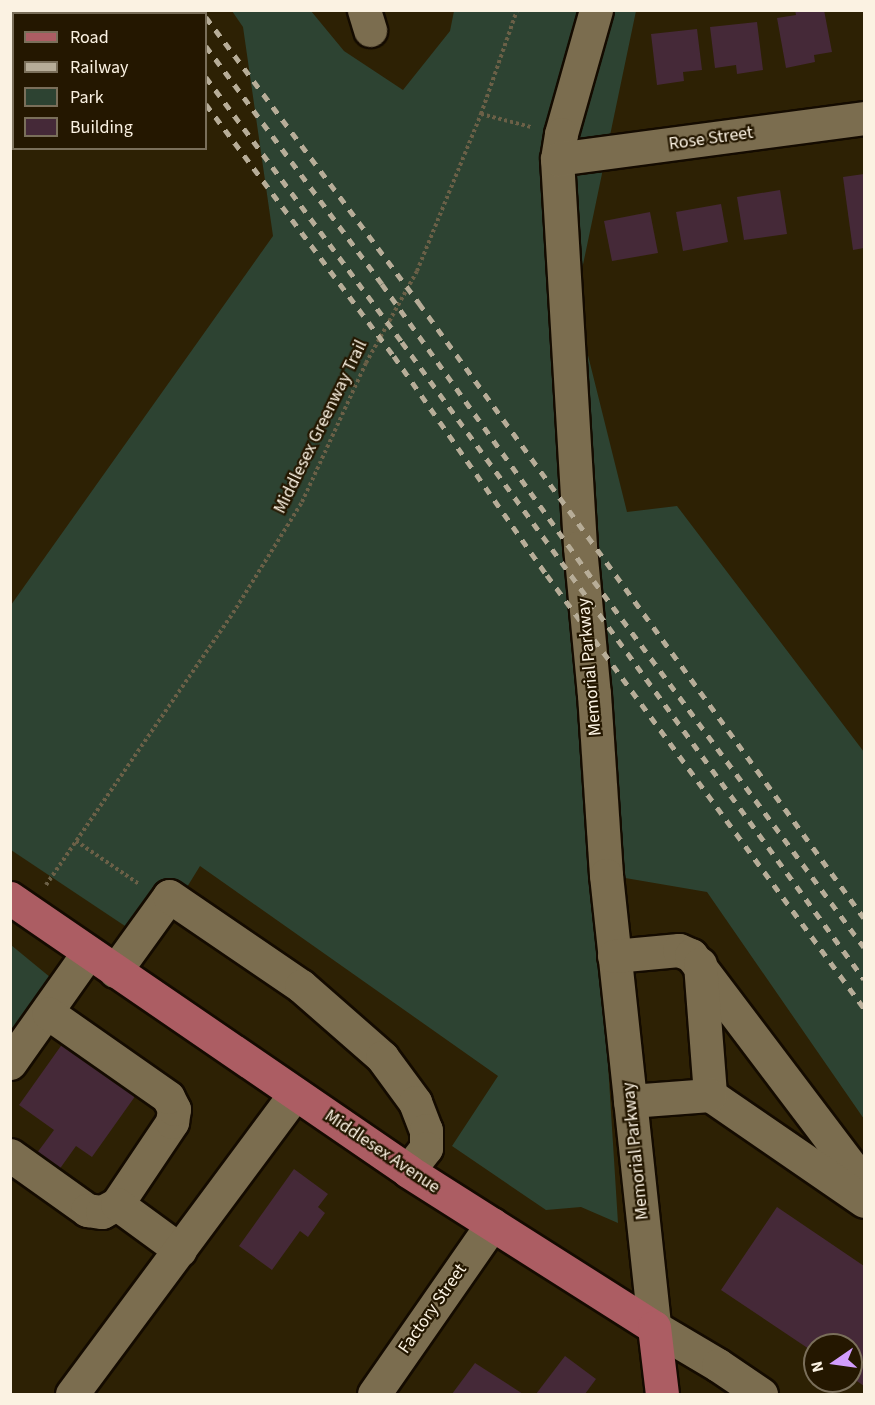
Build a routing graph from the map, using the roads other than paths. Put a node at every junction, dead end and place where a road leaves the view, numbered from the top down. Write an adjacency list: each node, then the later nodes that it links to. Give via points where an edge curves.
1 (596, 10): 3 (street, Memorial Parkway)
2 (864, 118): 3 (street, Rose Street)
3 (557, 159): 6 (street, Memorial Parkway, via 580,547)
4 (10, 898): 5 (main road, Middlesex Avenue)
5 (88, 953): 8 (main road, Middlesex Avenue); 9 (street)
6 (614, 956): 7 (street, via 679,950); 13 (street, Memorial Parkway)
7 (700, 964): 12 (street); 16 (street)
8 (115, 971): 11 (main road, Middlesex Avenue); 15 (street, via 169,896 301,986 382,1057 415,1102 426,1130 426,1148)
9 (48, 1013): 10 (street); 18 (street, via 168,1097 174,1109 172,1122)
10 (10, 1063)
11 (295, 1094): 15 (main road, Middlesex Avenue); 20 (street)
12 (710, 1095): 13 (street); 17 (street)
13 (630, 1101): 21 (street, Memorial Parkway)
14 (10, 1155): 18 (street, via 87,1210 102,1212)
15 (408, 1172): 19 (main road, Middlesex Avenue)
16 (864, 1184)
17 (864, 1201)
18 (117, 1204): 20 (street)
19 (492, 1224): 21 (main road, Middlesex Avenue); 23 (street, Factory Street)
20 (180, 1250): 22 (street)
21 (654, 1327): 24 (main road); 25 (street, Middlesex Avenue)
22 (72, 1395)
23 (374, 1395)
24 (662, 1395)
25 (761, 1395)

